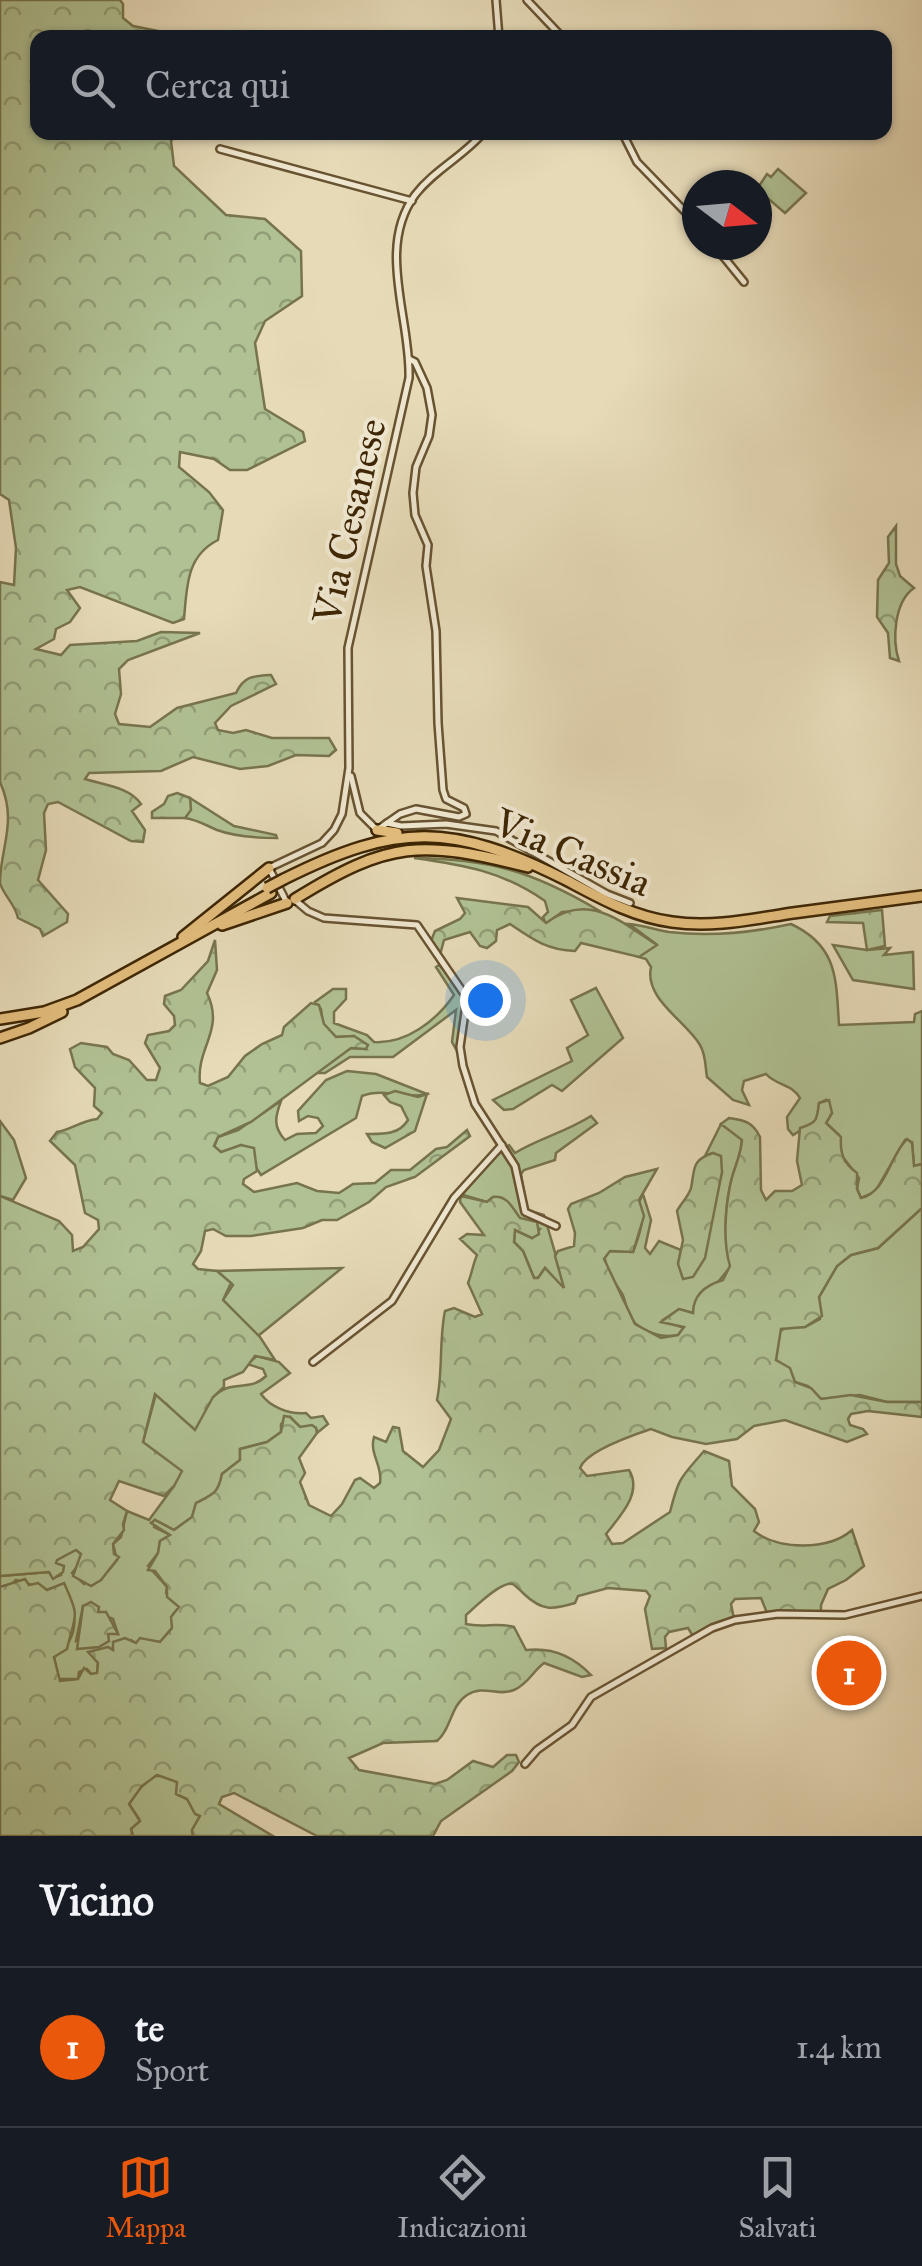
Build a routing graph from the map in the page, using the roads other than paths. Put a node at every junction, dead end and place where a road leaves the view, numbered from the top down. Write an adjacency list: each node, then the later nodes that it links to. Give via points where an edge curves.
1 (496, 0): 3 (street)
2 (527, 0): 4 (street)
3 (498, 30)
4 (555, 30)
5 (476, 140): 8 (street)
6 (626, 140): 9 (street, via 637,162)
7 (220, 149): 8 (street)
8 (412, 200): 12 (street, Via Cesanese, via 396,258)
9 (682, 208)
10 (726, 260): 11 (street)
11 (744, 282)
12 (409, 359): 13 (street, Via Cesanese, via 407,394 349,643); 14 (street, via 424,380 432,415 413,493 428,546 443,792 466,813 416,808)
13 (349, 768): 15 (street, via 358,807); 18 (street, Via Cesanese, via 331,834)
14 (388, 822): 15 (street); 23 (street, via 496,831)
15 (378, 830): 16 (highway)
16 (430, 835): 19 (highway, Via Cassia, via 349,848); 21 (highway, Via Cassia, via 493,848 628,911 679,923)
17 (530, 867): 19 (highway, Via Cassia, via 464,846 405,841 349,853); 21 (highway, Via Cassia, via 626,916 680,928 731,928); 22 (highway, via 462,852 400,850 353,864)
18 (269, 868): 22 (street); 25 (highway)
19 (286, 881): 20 (highway, Via Cassia, bridge)
20 (269, 891): 24 (highway, Via Cassia); 25 (highway, Via Cassia)
21 (922, 899)
22 (291, 901): 24 (highway); 29 (street, via 322,918 422,929 466,994 460,1054 475,1104)
23 (630, 902)
24 (196, 934): 26 (highway, Via Cassia)
25 (183, 937): 27 (highway, Via Cassia, via 70,998)
26 (91, 993): 27 (highway, Via Cassia, via 50,1010); 28 (highway)
27 (0, 1016)
28 (0, 1038)
29 (502, 1144): 30 (street, via 525,1212); 31 (street, via 454,1198 392,1301)
30 (556, 1226)
31 (312, 1362)
32 (922, 1596): 33 (street, via 845,1615 778,1614 712,1628 591,1697 572,1726)
33 (525, 1764)

